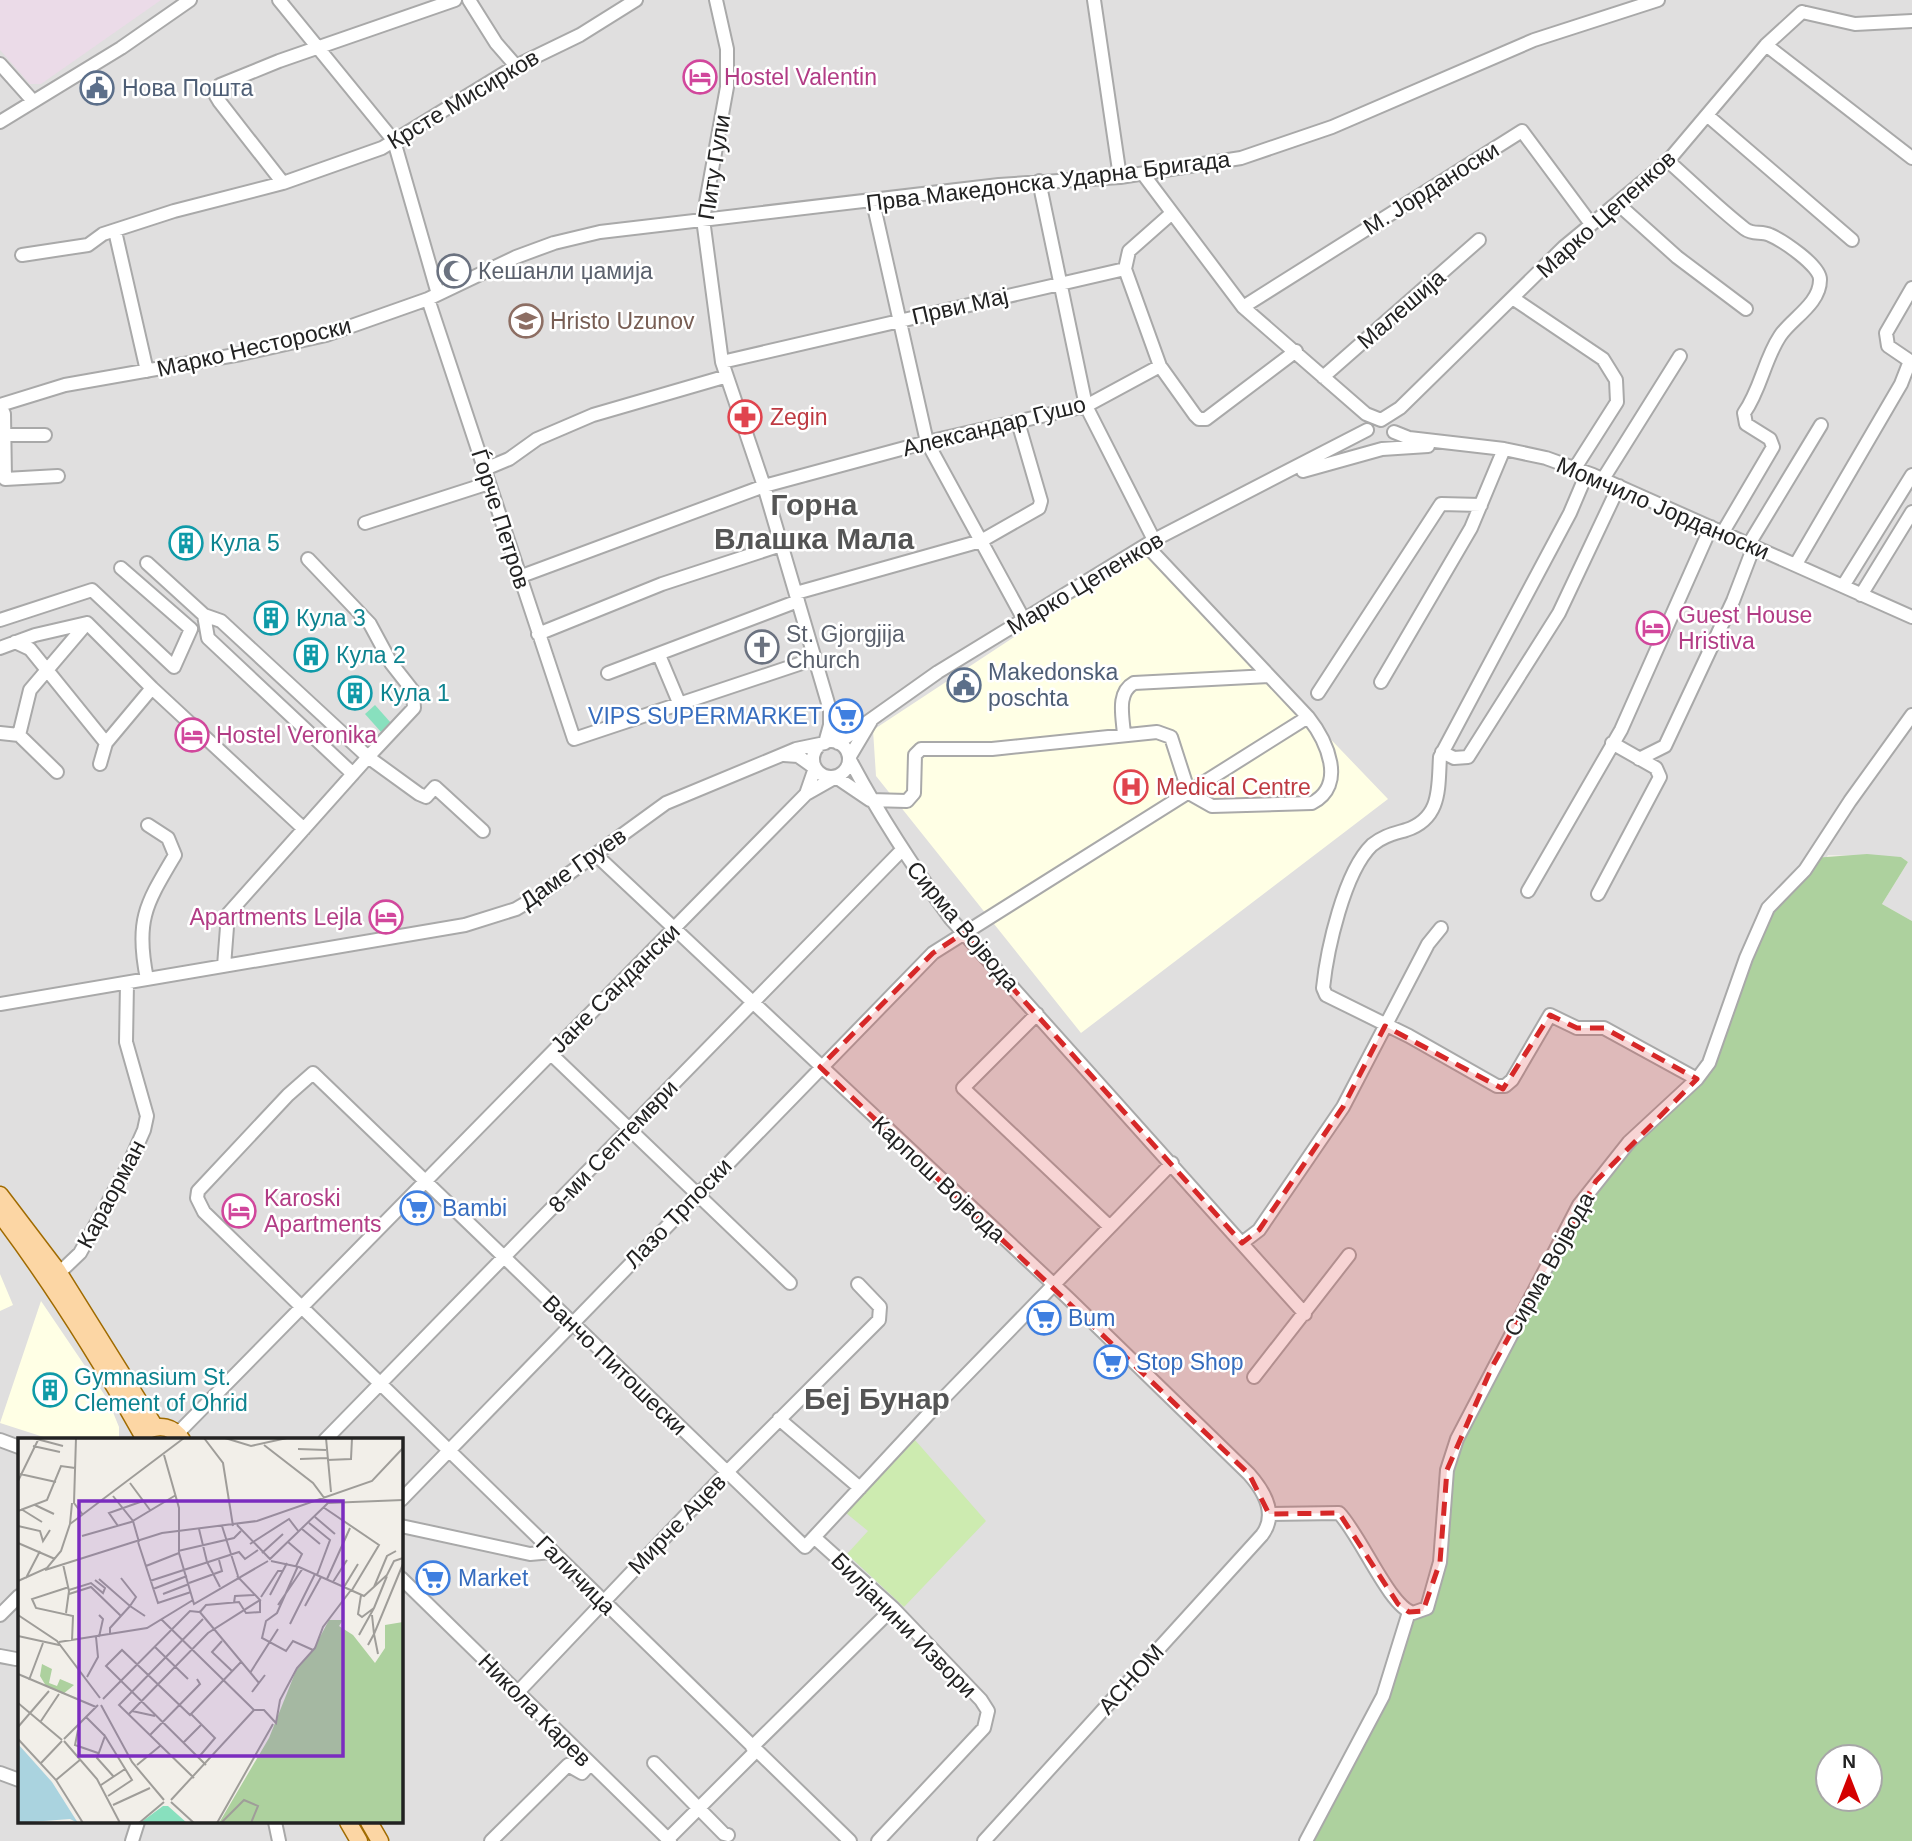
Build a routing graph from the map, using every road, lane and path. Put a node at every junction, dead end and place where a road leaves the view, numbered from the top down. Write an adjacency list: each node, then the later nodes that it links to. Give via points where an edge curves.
1 (190, 0): 15 (street)
2 (279, 0): 12 (street)
3 (455, 0): 12 (street)
4 (469, 0): 14 (street)
5 (636, 0): 14 (street, Крсте Мисирков, via 580,35)
6 (716, 0): 28 (street, Питу Гули, via 727,49 727,76)
7 (1094, 0): 22 (street)
8 (1658, 0): 21 (street, Прва Македонска Ударна Бригада, via 1534,40 1293,142 1241,158)
9 (1800, 6): 10 (street, via 1856,24); 11 (street, Марко Цепенков, via 1800,18)
10 (1912, 21)
11 (1766, 45): 16 (street, Марко Цепенков); 19 (street)
12 (318, 48): 18 (street); 24 (street, via 229,80 216,90 219,101)
13 (0, 64): 15 (street)
14 (516, 66): 18 (street, Крсте Мисирков)
15 (33, 101): 17 (street)
16 (1708, 116): 20 (street, Марко Цепенков); 32 (street)
17 (0, 122)
18 (394, 141): 24 (street, Крсте Мисирков); 37 (street, Ѓорче Петров)
19 (1912, 158)
20 (1668, 161): 26 (street, Марко Цепенков); 72 (street, via 1747,231 1769,234 1810,262 1820,280 1801,315 1780,335 1757,395 1743,416 1773,447)
21 (1143, 174): 22 (street, Прва Македонска Ударна Бригада); 27 (street)
22 (1119, 177): 23 (street, Прва Македонска Ударна Бригада)
23 (1039, 181): 25 (street, Прва Македонска Ударна Бригада); 35 (street)
24 (284, 183): 30 (street, Крсте Мисирков)
25 (873, 202): 28 (street, Прва Македонска Ударна Бригада); 41 (street)
26 (1618, 204): 29 (street, Марко Цепенков); 40 (street, via 1677,257)
27 (1172, 214): 34 (street, via 1129,251); 39 (street)
28 (703, 219): 37 (street, Марко Нестороски, via 623,228 554,243); 44 (street, Питу Гули)
29 (1591, 224): 38 (street, Марко Цепенков); 39 (street, М. Јорданоски, via 1522,131)
30 (115, 231): 33 (street, Крсте Мисирков, via 81,247); 46 (street)
31 (1479, 240): 48 (street, Малешија)
32 (1852, 240)
33 (22, 255)
34 (1125, 269): 35 (street, Први Мај); 45 (street)
35 (1059, 284): 41 (street, Први Мај); 50 (street)
36 (1912, 288): 79 (street, Момчило Јорданоски, via 1886,333 1888,346 1910,361 1901,384)
37 (433, 296): 46 (street, Марко Нестороски, via 326,335); 60 (street, Ѓорче Петров)
38 (1514, 299): 52 (street, Марко Цепенков); 61 (street, via 1603,359 1616,380 1618,402)
39 (1243, 307): 42 (street)
40 (1746, 309)
41 (898, 320): 44 (street, Први Мај); 56 (street)
42 (1296, 351): 45 (street, via 1206,419 1195,415); 48 (street)
43 (1680, 356): 64 (street)
44 (722, 362): 47 (street, Питу Гули)
45 (1160, 366): 50 (street, Александар Гушо)
46 (147, 371): 49 (street, Марко Нестороски, via 65,386)
47 (724, 377): 60 (street, via 593,415 537,439); 67 (street, Питу Гули)
48 (1323, 377): 52 (street)
49 (0, 405): 54 (street)
50 (1086, 406): 51 (street, Александар Гушо); 74 (street)
51 (1018, 422): 56 (street, Александар Гушо); 73 (street, via 1041,501 1028,516)
52 (1378, 425): 57 (street); 58 (street, via 1369,444); 58 (street, via 1393,441); 65 (street)
53 (1821, 425): 76 (street)
54 (4, 435): 55 (street); 63 (street, via 5,479)
55 (45, 435)
56 (927, 442): 67 (street, Александар Гушо); 73 (street)
57 (1446, 443): 58 (street); 59 (street, Момчило Јорданоски)
58 (1382, 449): 65 (street)
59 (1504, 449): 61 (street, Момчило Јорданоски); 69 (street)
60 (485, 469): 66 (street, Ѓорче Петров)
61 (1581, 470): 64 (street, Момчило Јорданоски); 115 (street, via 1570,513)
62 (1912, 475): 82 (street)
63 (58, 476)
64 (1603, 479): 68 (street, Момчило Јорданоски)
65 (1272, 480): 74 (street, Марко Цепенков)
66 (489, 483): 71 (street); 81 (street, Ѓорче Петров)
67 (764, 486): 75 (street, Питу Гули); 81 (street)
68 (1619, 486): 72 (street, Момчило Јорданоски); 115 (street, via 1559,613 1468,757 1454,758)
69 (1481, 505): 100 (street); 102 (street, via 1441,504)
70 (1912, 512): 83 (street)
71 (365, 523)
72 (1717, 529): 76 (street, Момчило Јорданоски); 114 (street)
73 (981, 541): 84 (street); 87 (street)
74 (1150, 542): 87 (street, Марко Цепенков); 99 (street)
75 (781, 545): 84 (street, Питу Гули); 90 (street, via 649,589)
76 (1752, 545): 79 (street, Момчило Јорданоски); 119 (street, via 1733,601 1665,746)
77 (308, 559): 117 (street, via 370,624 413,691 414,708)
78 (147, 563): 85 (street)
79 (1796, 564): 82 (street, Момчило Јорданоски)
80 (121, 568): 88 (street, via 191,629 174,667 92,590)
81 (519, 577): 90 (street, Ѓорче Петров)
82 (1843, 586): 83 (street, Момчило Јорданоски)
83 (1861, 595): 86 (street, Момчило Јорданоски)
84 (797, 597): 95 (street); 96 (street, Питу Гули)
85 (204, 615): 117 (street, via 221,621); 123 (street, via 208,638)
86 (1912, 617)
87 (1023, 618): 107 (street, Марко Цепенков)
88 (0, 620)
89 (87, 623): 91 (street); 97 (street); 101 (street)
90 (538, 634): 103 (street, Ѓорче Петров, via 574,739)
91 (34, 635): 92 (street); 94 (street)
92 (15, 642): 93 (street); 94 (street)
93 (0, 648)
94 (30, 649): 97 (street)
95 (659, 655): 98 (street); 103 (street)
96 (814, 659): 103 (street); 104 (street, Питу Гули)
97 (47, 670): 110 (street, via 30,690); 112 (street)
98 (608, 673)
99 (1269, 676): 106 (street); 111 (street, via 1134,683 1122,694)
100 (1381, 682)
101 (152, 688): 112 (street); 129 (street)
102 (1318, 693)
103 (680, 705)
104 (833, 715): 108 (street); 113 (street)
105 (1912, 715): 147 (street, Сирма Војвода, via 1805,870 1768,908 1709,1063)
106 (1308, 718): 125 (street, Лазо Трпоски); 125 (street, via 1330,753 1330,789 1324,797 1294,805 1212,806)
107 (871, 721): 108 (street); 118 (street)
108 (858, 728): 113 (street)
109 (0, 733): 110 (street)
110 (19, 735): 122 (street)
111 (1124, 735): 125 (street, via 1157,732 1171,737); 127 (street, via 992,749 921,749 915,755 912,797 907,801)
112 (106, 743): 120 (street)
113 (831, 743): 116 (street, Даме Груев, via 809,745); 118 (street, via 846,749); 121 (street, via 816,750)
114 (1612, 743): 119 (street); 133 (street)
115 (1443, 752): 144 (street, via 1434,808 1415,826 1388,834 1371,846 1355,869 1325,971 1326,995)
116 (784, 755): 121 (street, via 798,756); 132 (street, Даме Груев, via 666,803)
117 (369, 757): 123 (street); 130 (street, via 419,794 426,797 435,787)
118 (849, 758): 124 (street, via 845,772); 127 (street, Сирма Војвода)
119 (1639, 759): 134 (street, via 1661,776)
120 (100, 764)
121 (815, 768): 124 (street, via 824,776); 126 (street, Јане Сандански)
122 (57, 772)
123 (353, 774): 129 (street)
124 (836, 777): 126 (street, Јане Сандански); 127 (street)
125 (1189, 793): 137 (street, Лазо Трпоски)
126 (806, 794): 135 (street, Јане Сандански)
127 (870, 800): 131 (street, Сирма Војвода)
128 (149, 825): 139 (street, via 169,838 175,855 147,902 140,946)
129 (304, 829): 138 (street, via 228,914)
130 (483, 831)
131 (901, 850): 137 (street, Сирма Војвода); 141 (street, 8-ми Септември)
132 (595, 854): 135 (street, Карпош Војвода); 138 (street, Даме Груев, via 538,896 491,918)
133 (1528, 891)
134 (1598, 894)
135 (676, 928): 141 (street, Карпош Војвода); 145 (street, Јане Сандански)
136 (1441, 928): 144 (street)
137 (963, 933): 143 (street, Сирма Војвода); 146 (street, Лазо Трпоски, via 933,953)
138 (224, 966): 139 (street, Даме Груев)
139 (147, 979): 140 (street, Даме Груев)
140 (127, 983): 142 (street, Даме Груев); 158 (street, Караорман, via 126,1042 147,1115 144,1130 80,1253)
141 (753, 1002): 146 (street, Карпош Војвода); 148 (street, 8-ми Септември)
142 (0, 1004)
143 (1037, 1014): 149 (street, Сирма Војвода); 154 (street, via 962,1088)
144 (1385, 1026): 147 (street, via 1497,1086 1512,1080 1550,1015 1577,1028 1604,1028); 155 (street, via 1330,1128 1259,1230)
145 (551, 1054): 148 (street); 150 (street, Јане Сандански)
146 (820, 1067): 151 (street, Лазо Трпоски); 161 (street, Карпош Војвода)
147 (1698, 1079): 185 (street, Сирма Војвода, via 1629,1142 1575,1213 1457,1439 1447,1470 1442,1547 1433,1594 1423,1611)
148 (629, 1130): 151 (street); 157 (street, 8-ми Септември)
149 (1172, 1163): 154 (street); 155 (street, Сирма Војвода)
150 (426, 1183): 157 (street, Ванчо Питошески); 162 (street, Јане Сандански); 162 (street, via 313,1073 288,1095 203,1184 197,1198 204,1212)
151 (696, 1194): 159 (street); 164 (street, Лазо Трпоски)
152 (0, 1195): 158 (main road)
153 (0, 1214): 168 (main road, via 72,1315)
154 (1109, 1226): 161 (street)
155 (1242, 1243): 163 (street, Сирма Војвода)
156 (1349, 1255): 163 (street)
157 (505, 1257): 164 (street, Ванчо Питошески); 166 (street, 8-ми Септември)
158 (59, 1273): 168 (main road)
159 (790, 1283)
160 (858, 1284): 167 (street, Мирче Ацев, via 880,1307 879,1320)
161 (1054, 1286): 175 (street); 177 (street, Карпош Војвода, via 1249,1474 1264,1495)
162 (303, 1309): 166 (street, Галичица); 169 (street, Јане Сандански)
163 (1305, 1314): 165 (street)
164 (571, 1323): 173 (street, Лазо Трпоски); 174 (street, Ванчо Питошески)
165 (1254, 1377)
166 (381, 1384): 170 (street, 8-ми Септември); 173 (street, Галичица)
167 (779, 1419): 174 (street, Мирче Ацев); 175 (street)
168 (145, 1434): 169 (main road, via 163,1426)
169 (180, 1437)
170 (327, 1438)
171 (0, 1440): 172 (street)
172 (18, 1447)
173 (448, 1450): 176 (street, Лазо Трпоски); 180 (street, Галичица)
174 (726, 1474): 179 (street, Ванчо Питошески, via 805,1547); 183 (street, Мирче Ацев)
175 (860, 1488): 179 (street)
176 (402, 1499)
177 (1269, 1514): 185 (street, via 1339,1513 1392,1597); 207 (street, АСНОМ, via 1262,1535)
178 (402, 1526): 180 (street, via 530,1554)
179 (815, 1538): 184 (street, Билјанини Извори)
180 (552, 1552): 183 (street, Галичица)
181 (402, 1579): 189 (street, Никола Карев)
182 (18, 1597): 186 (street)
183 (603, 1602): 189 (street, Мирче Ацев); 190 (street, Галичица)
184 (893, 1608): 190 (street); 206 (street, Билјанини Извори, via 981,1700 988,1718 984,1728)
185 (1409, 1612): 208 (street, via 1383,1696)
186 (0, 1615)
187 (0, 1656): 188 (street)
188 (16, 1659)
189 (517, 1692): 192 (street, Никола Карев)
190 (754, 1749): 195 (street); 205 (street, Галичица)
191 (654, 1763): 195 (street)
192 (590, 1764): 200 (street, Никола Карев); 204 (street, via 582,1773 568,1765)
193 (0, 1773): 194 (street)
194 (18, 1780)
195 (699, 1808): 199 (street); 200 (street)
196 (137, 1824): 201 (street)
197 (349, 1824): 202 (main road)
198 (370, 1824): 203 (main road)
199 (728, 1835)
200 (669, 1840)
201 (132, 1841)
202 (359, 1841)
203 (380, 1841)
204 (491, 1841)
205 (850, 1841)
206 (878, 1841)
207 (984, 1841)
208 (1306, 1841)

